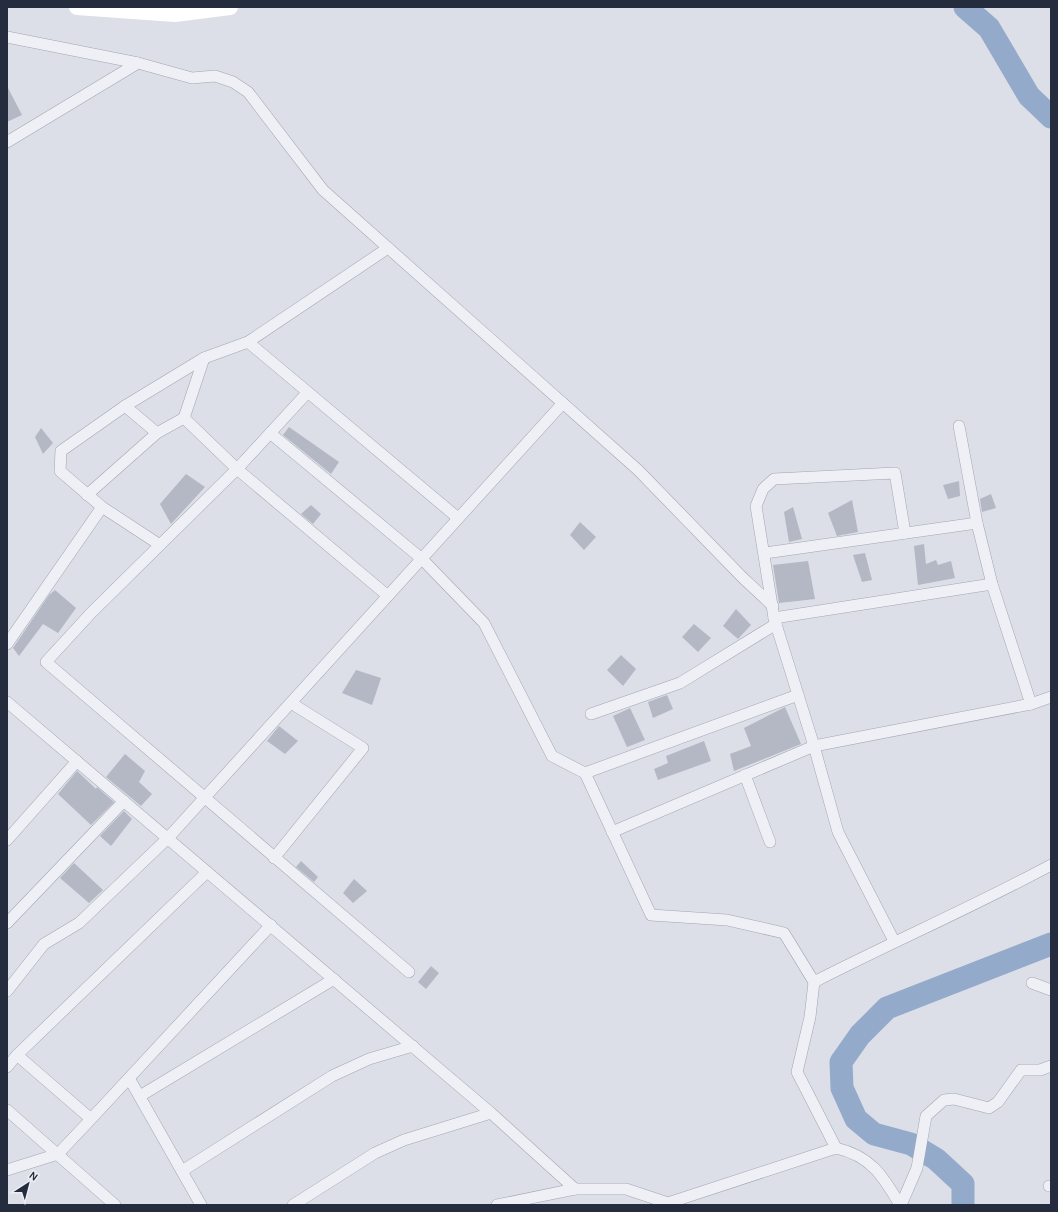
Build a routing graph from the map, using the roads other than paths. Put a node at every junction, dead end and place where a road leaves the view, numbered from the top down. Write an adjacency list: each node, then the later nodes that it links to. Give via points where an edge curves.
1 (77, 7): 2 (main road, via 175,14)
2 (230, 7)
3 (7, 37): 4 (street)
4 (138, 63): 5 (street); 6 (street, via 192,78 215,76 234,82 248,92 323,190)
5 (7, 142)
6 (388, 248): 7 (street); 10 (street)
7 (248, 342): 8 (street); 9 (street)
8 (204, 358): 11 (street); 12 (street)
9 (306, 393): 15 (street); 19 (street)
10 (562, 403): 19 (street); 27 (street, via 638,470)
11 (125, 406): 14 (street); 17 (street, via 61,451 60,470)
12 (184, 418): 14 (street); 16 (street)
13 (959, 426): 20 (street)
14 (157, 433): 17 (street)
15 (270, 433): 16 (street); 24 (street)
16 (237, 469): 22 (street); 26 (street)
17 (87, 495): 18 (street)
18 (102, 507): 22 (street); 29 (street)
19 (458, 518): 24 (street)
20 (976, 523): 21 (street); 25 (street)
21 (905, 533): 23 (street); 23 (street, via 895,473 774,479 763,489 756,506)
22 (160, 546): 40 (street, via 91,613 46,662)
23 (765, 553): 27 (street)
24 (422, 558): 26 (street); 38 (street, via 484,623 552,756)
25 (992, 584): 28 (street); 34 (street)
26 (388, 596): 33 (street)
27 (773, 606): 28 (street)
28 (775, 621): 30 (street); 35 (street, via 680,682)
29 (7, 644)
30 (798, 695): 36 (street); 38 (street)
31 (1051, 697): 34 (street)
32 (7, 702): 37 (street)
33 (291, 703): 40 (street); 46 (street, via 363,748)
34 (1032, 704): 36 (street)
35 (591, 714)
36 (814, 746): 39 (street); 51 (street, via 838,832)
37 (77, 762): 41 (street); 44 (street)
38 (585, 773): 42 (street)
39 (745, 775): 42 (street); 45 (street)
40 (204, 798): 43 (street); 46 (street)
41 (124, 801): 43 (street); 49 (street)
42 (612, 832): 54 (street, via 650,915 727,920 784,933)
43 (168, 838): 48 (street); 57 (street, via 79,924 44,944)
44 (7, 840)
45 (770, 842)
46 (274, 858): 52 (street)
47 (1051, 865): 51 (street)
48 (207, 872): 50 (street); 59 (street)
49 (7, 922)
50 (270, 925): 53 (street); 62 (street)
51 (894, 941): 54 (street)
52 (409, 972)
53 (334, 979): 58 (street); 63 (street)
54 (814, 982): 67 (street, via 810,1017 797,1072)
55 (1032, 983): 56 (street)
56 (1051, 990)
57 (7, 991)
58 (413, 1046): 65 (street); 70 (street, via 369,1059 332,1076)
59 (18, 1055): 61 (street); 66 (street)
60 (1051, 1066): 77 (street, via 1040,1070 1021,1070 998,1102 989,1108 954,1099 944,1100 926,1116 917,1168)
61 (7, 1067)
62 (129, 1078): 63 (street); 66 (street)
63 (140, 1096): 70 (street)
64 (7, 1110): 68 (street)
65 (491, 1113): 71 (street); 74 (street, via 404,1140 375,1153)
66 (91, 1119): 68 (street)
67 (836, 1148): 72 (street, via 668,1203); 77 (street, via 849,1151 867,1161 884,1176)
68 (58, 1154): 69 (street); 73 (street)
69 (7, 1170)
70 (182, 1171): 75 (street)
71 (575, 1189): 72 (street, via 626,1190); 76 (street)
72 (658, 1202)
73 (108, 1203)
74 (299, 1204)
75 (201, 1205)
76 (497, 1205)
77 (901, 1205)

